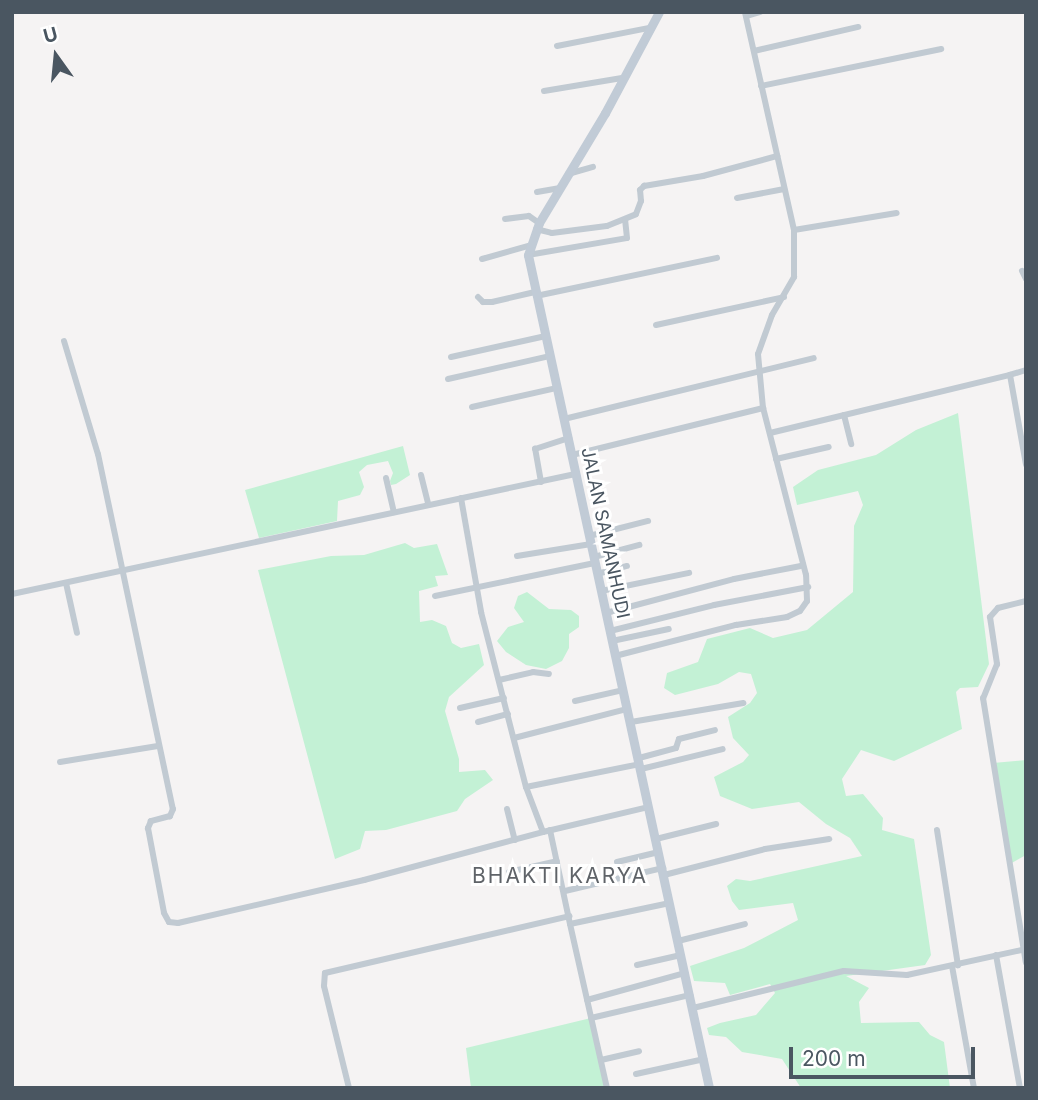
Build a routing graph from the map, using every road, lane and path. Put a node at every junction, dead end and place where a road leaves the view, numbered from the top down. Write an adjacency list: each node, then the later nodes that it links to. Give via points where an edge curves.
1 (659, 12): 5 (street, JALAN SAMANHUDI)
2 (760, 12): 3 (street)
3 (746, 14): 8 (street)
4 (858, 27): 8 (street)
5 (649, 28): 6 (street); 9 (street, JALAN SAMANHUDI)
6 (557, 46)
7 (941, 49): 10 (street)
8 (754, 51): 10 (street)
9 (622, 78): 11 (street); 14 (street, JALAN SAMANHUDI)
10 (761, 86): 12 (street)
11 (544, 91)
12 (777, 156): 16 (street); 21 (street, via 644,187 636,214)
13 (593, 167): 14 (street)
14 (566, 174): 15 (street, JALAN SAMANHUDI)
15 (559, 188): 17 (street); 22 (street, JALAN SAMANHUDI)
16 (784, 189): 18 (street); 23 (street)
17 (537, 192)
18 (737, 198)
19 (897, 213): 23 (street)
20 (505, 219): 22 (street, via 529,216)
21 (625, 220): 22 (street, via 552,233); 25 (street, via 627,238)
22 (538, 226): 24 (street, JALAN SAMANHUDI)
23 (794, 230): 32 (street, via 794,276)
24 (531, 244): 25 (street, JALAN SAMANHUDI); 27 (street)
25 (528, 255): 30 (street, JALAN SAMANHUDI)
26 (717, 258): 30 (street)
27 (482, 259)
28 (1022, 271): 29 (street)
29 (1026, 278)
30 (535, 294): 31 (street, via 492,302); 34 (street, JALAN SAMANHUDI)
31 (478, 297)
32 (783, 298): 33 (street); 40 (street, via 763,336)
33 (656, 326)
34 (546, 335): 36 (street, JALAN SAMANHUDI); 37 (street)
35 (64, 341): 69 (street, via 90,419)
36 (550, 356): 42 (street); 43 (street, JALAN SAMANHUDI)
37 (451, 357)
38 (814, 358): 40 (street)
39 (1026, 370): 41 (street)
40 (759, 372): 45 (street); 47 (street)
41 (1010, 375): 46 (street); 54 (street)
42 (448, 379)
43 (556, 388): 44 (street); 47 (street, JALAN SAMANHUDI)
44 (472, 407)
45 (763, 408): 48 (street); 52 (street)
46 (844, 415): 48 (street); 50 (street)
47 (564, 419): 49 (street, JALAN SAMANHUDI)
48 (770, 433): 53 (street)
49 (569, 438): 52 (street, JALAN SAMANHUDI); 58 (street, via 536,449)
50 (850, 444)
51 (829, 447): 53 (street)
52 (572, 455): 55 (street, JALAN SAMANHUDI)
53 (776, 459): 68 (street)
54 (1026, 465)
55 (575, 474): 58 (street); 63 (street, JALAN SAMANHUDI)
56 (421, 475): 60 (street)
57 (386, 478): 61 (street)
58 (541, 482): 59 (street)
59 (461, 498): 60 (street); 73 (street)
60 (428, 505): 61 (street)
61 (394, 512): 69 (street)
62 (648, 521): 63 (street)
63 (590, 540): 65 (street); 66 (street, JALAN SAMANHUDI)
64 (639, 545): 66 (street)
65 (517, 556)
66 (595, 560): 71 (street, JALAN SAMANHUDI); 73 (street)
67 (627, 566): 71 (street)
68 (801, 566): 74 (street); 79 (street)
69 (122, 570): 72 (street); 98 (street)
70 (689, 573): 75 (street)
71 (597, 574): 75 (street, JALAN SAMANHUDI)
72 (66, 583): 76 (street); 82 (street)
73 (476, 587): 77 (street); 86 (street)
74 (808, 587): 81 (street); 84 (street, via 807,601 796,614)
75 (601, 591): 79 (street, JALAN SAMANHUDI)
76 (12, 594)
77 (435, 596)
78 (1026, 601): 121 (street, via 998,608 990,617 997,664 983,698)
79 (606, 613): 81 (street, JALAN SAMANHUDI)
80 (668, 629): 83 (street)
81 (610, 631): 83 (street, JALAN SAMANHUDI)
82 (77, 633)
83 (612, 641): 84 (street, JALAN SAMANHUDI)
84 (615, 656): 87 (street, JALAN SAMANHUDI)
85 (549, 674): 86 (street, via 533,672)
86 (499, 680): 88 (street)
87 (623, 690): 89 (street); 92 (street, JALAN SAMANHUDI)
88 (504, 698): 91 (street); 93 (street)
89 (575, 701)
90 (743, 703): 95 (street)
91 (460, 708)
92 (627, 709): 95 (street, JALAN SAMANHUDI); 97 (street)
93 (508, 714): 94 (street); 97 (street)
94 (478, 722)
95 (631, 722): 101 (street, JALAN SAMANHUDI)
96 (715, 730): 101 (street, via 679,739 676,748)
97 (514, 738): 102 (street)
98 (158, 746): 100 (street); 110 (street, via 173,809 170,816 151,821 147,832 164,913 173,924)
99 (723, 748): 101 (street)
100 (60, 762)
101 (640, 764): 102 (street); 103 (street, JALAN SAMANHUDI)
102 (526, 787): 107 (street)
103 (649, 807): 107 (street); 108 (street, JALAN SAMANHUDI)
104 (507, 809): 110 (street)
105 (716, 824): 108 (street)
106 (937, 830): 126 (street)
107 (546, 831): 110 (street); 112 (street)
108 (656, 839): 111 (street, JALAN SAMANHUDI)
109 (829, 839): 115 (street)
110 (515, 840)
111 (659, 852): 113 (street); 115 (street, JALAN SAMANHUDI)
112 (557, 861): 114 (street); 116 (street)
113 (617, 862)
114 (509, 872)
115 (663, 872): 116 (street); 117 (street, JALAN SAMANHUDI)
116 (565, 891): 118 (street)
117 (670, 903): 118 (street); 120 (street, JALAN SAMANHUDI)
118 (570, 920): 129 (street); 136 (street, via 325,973 324,986)
119 (745, 923): 120 (street)
120 (678, 941): 122 (street, JALAN SAMANHUDI)
121 (1024, 949): 123 (street); 124 (street)
122 (681, 956): 125 (street); 127 (street, JALAN SAMANHUDI)
123 (996, 956): 126 (street); 140 (street)
124 (1026, 963)
125 (637, 965)
126 (955, 966): 130 (street, via 898,976 844,971); 139 (street)
127 (685, 973): 128 (street, JALAN SAMANHUDI); 129 (street)
128 (690, 995): 130 (street, JALAN SAMANHUDI); 131 (street)
129 (587, 1000): 131 (street)
130 (693, 1008): 133 (street, JALAN SAMANHUDI)
131 (591, 1018): 134 (street)
132 (639, 1051): 134 (street)
133 (704, 1059): 135 (street); 138 (street, JALAN SAMANHUDI)
134 (601, 1060): 137 (street)
135 (636, 1074)
136 (349, 1088)
137 (607, 1088)
138 (709, 1088)
139 (974, 1088)
140 (1020, 1088)

